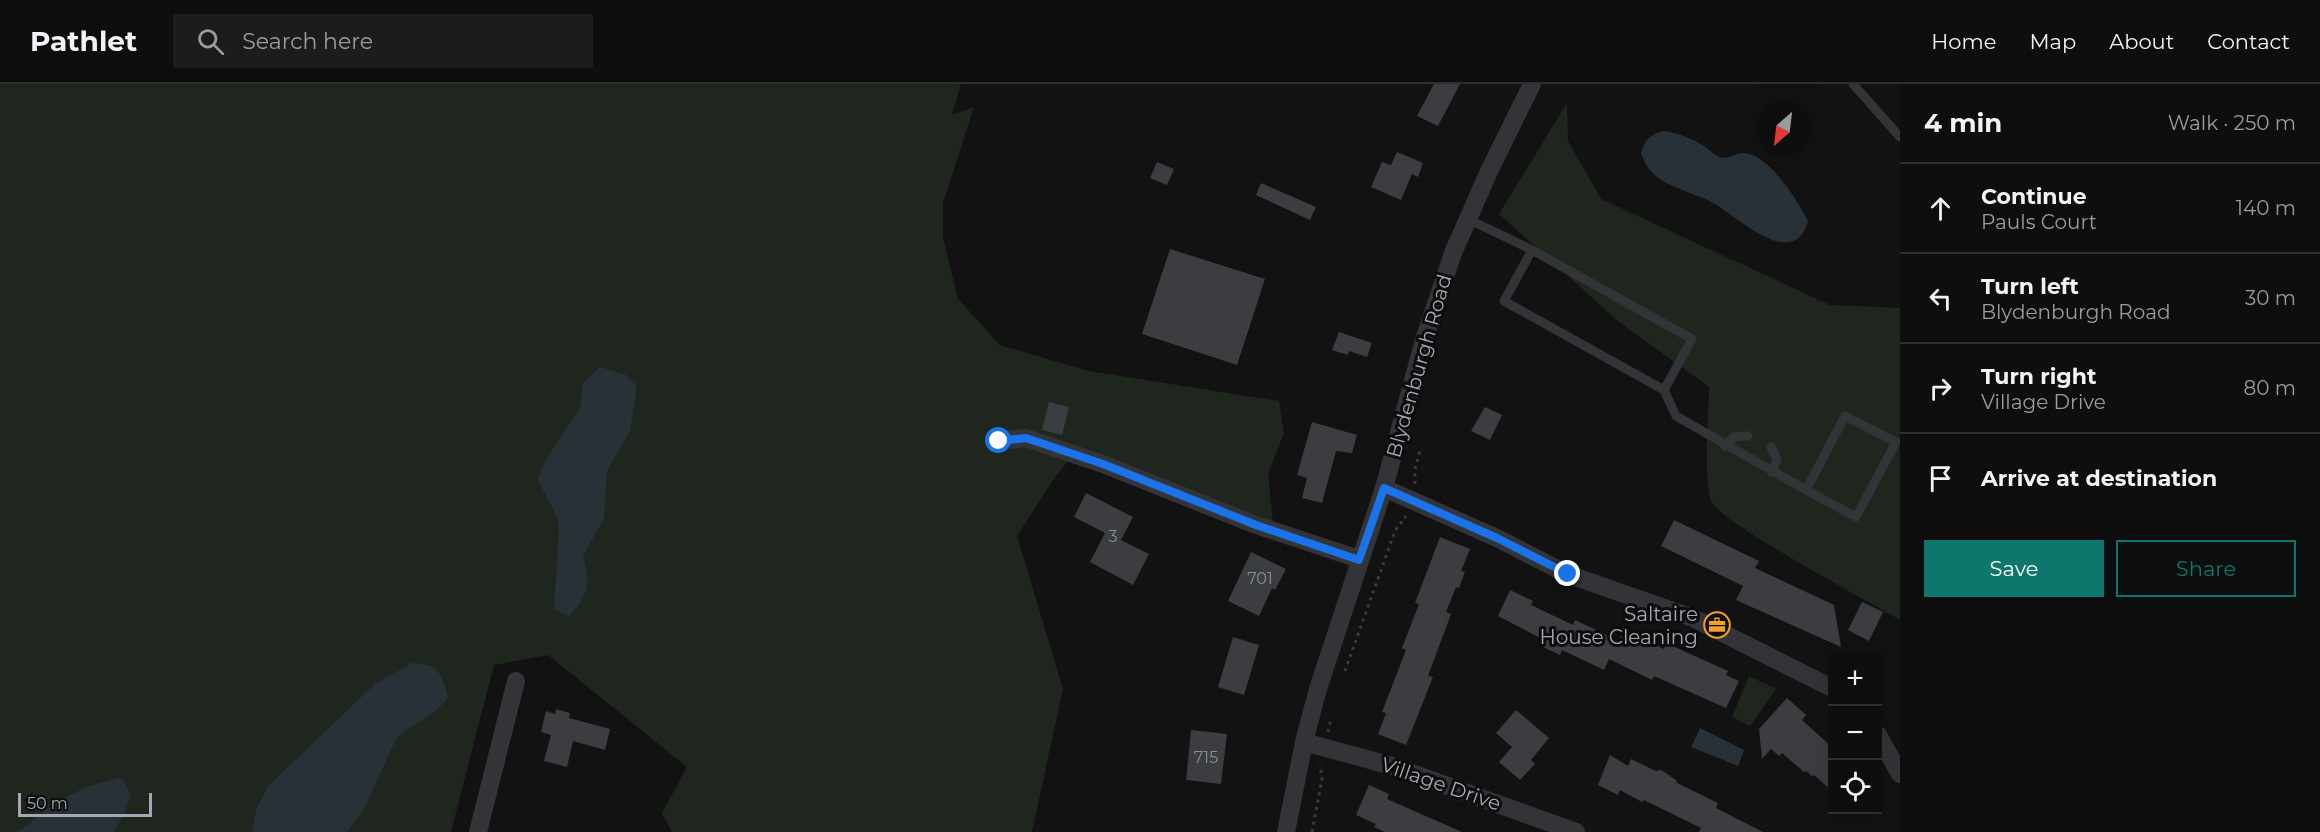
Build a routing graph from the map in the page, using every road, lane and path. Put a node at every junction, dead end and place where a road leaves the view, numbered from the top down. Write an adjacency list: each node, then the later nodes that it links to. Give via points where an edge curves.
1 (1532, 84): 4 (street, Blydenburgh Road)
2 (1853, 84): 3 (lane)
3 (1900, 137)
4 (1468, 219): 5 (lane); 13 (street, Blydenburgh Road, via 1424,340)
5 (1532, 250): 6 (lane, via 1504,301); 6 (lane, via 1692,339)
6 (1664, 390): 9 (lane, via 1676,416)
7 (1748, 436): 9 (lane, via 1734,436)
8 (999, 441): 16 (street, via 1026,438)
9 (1725, 446): 12 (lane)
10 (1771, 447): 12 (lane, via 1777,460)
11 (1420, 451): 15 (path)
12 (1772, 472): 14 (lane)
13 (1384, 488): 15 (street); 16 (street, Blydenburgh Road)
14 (1806, 490): 14 (lane, via 1845,416 1896,442 1856,517)
15 (1411, 500): 17 (path, via 1390,541); 19 (street, via 1568,574 1693,618)
16 (1359, 560): 21 (street, Blydenburgh Road)
17 (1342, 679)
18 (516, 681): 25 (street)
19 (1828, 686)
20 (1333, 709): 23 (path)
21 (1304, 742): 23 (street, Village Drive); 26 (street, Blydenburgh Road)
22 (1882, 742): 24 (street)
23 (1324, 747): 27 (path); 28 (street, Village Drive, via 1392,766)
24 (1900, 774)
25 (478, 832)
26 (1286, 832)
27 (1312, 832)
28 (1576, 832)

